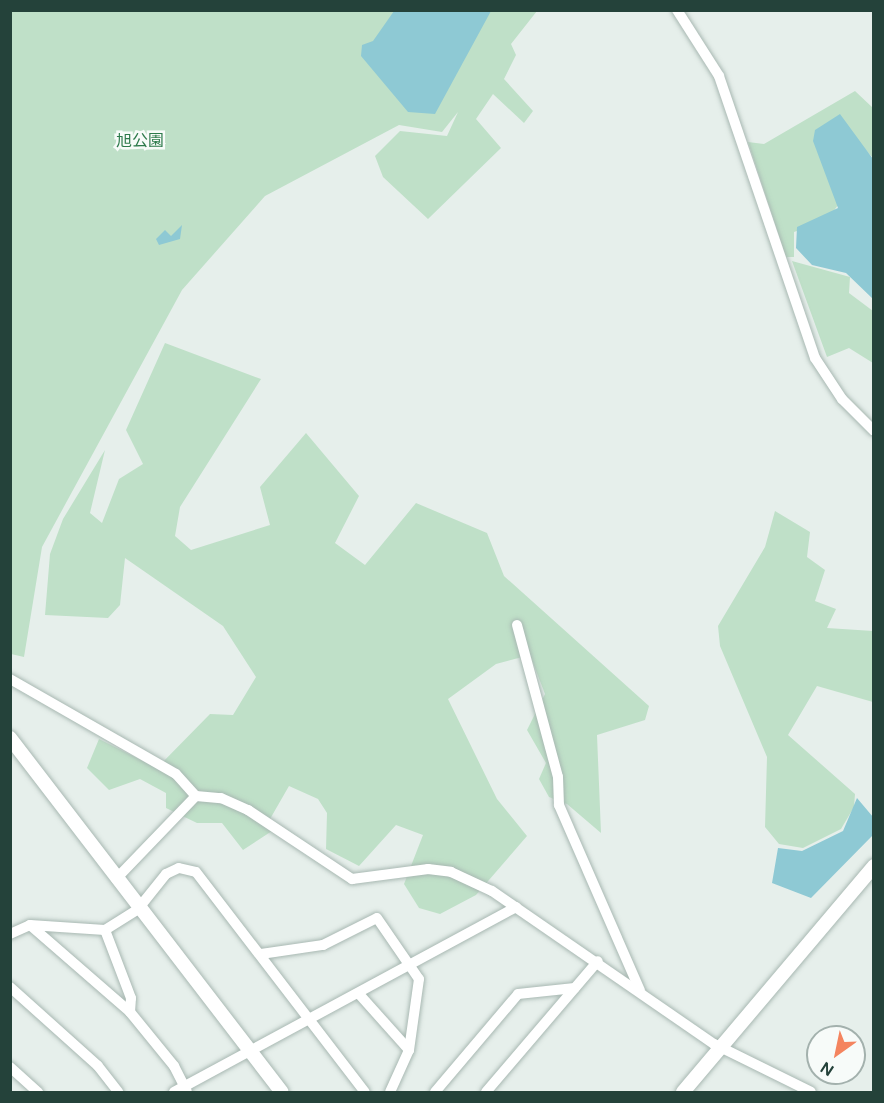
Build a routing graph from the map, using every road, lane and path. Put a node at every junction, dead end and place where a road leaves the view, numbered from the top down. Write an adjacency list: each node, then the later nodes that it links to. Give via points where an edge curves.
1 (677, 10): 2 (street, via 718,75 815,357 842,399)
2 (873, 430)
3 (517, 625): 19 (street, via 558,777 559,806)
4 (10, 679): 6 (street, via 176,774)
5 (10, 738): 8 (street)
6 (196, 796): 8 (street); 9 (street, via 221,798 248,810 352,879 401,871 451,872)
7 (873, 866): 23 (street)
8 (117, 879): 10 (street)
9 (516, 907): 15 (street); 16 (street)
10 (138, 909): 12 (street); 14 (street, via 166,874 179,868 196,872); 25 (street)
11 (30, 925): 12 (street); 13 (street); 21 (street)
12 (105, 930): 21 (street, via 130,998)
13 (10, 934)
14 (261, 954): 16 (street, via 323,945 377,918); 22 (street)
15 (598, 961): 18 (street); 19 (street)
16 (413, 966): 20 (street); 24 (street, via 419,980)
17 (10, 987): 29 (street, via 98,1066)
18 (575, 988): 33 (street, via 518,994); 34 (street)
19 (640, 991): 23 (street)
20 (359, 994): 22 (street); 24 (street)
21 (130, 1012): 27 (street, via 174,1066)
22 (310, 1022): 25 (street); 31 (street)
23 (721, 1048): 35 (street); 36 (street)
24 (409, 1050): 32 (street)
25 (250, 1054): 27 (street); 30 (street)
26 (10, 1067): 28 (street)
27 (182, 1091)
28 (38, 1092)
29 (118, 1092)
30 (282, 1092)
31 (364, 1092)
32 (390, 1092)
33 (435, 1092)
34 (486, 1092)
35 (683, 1092)
36 (811, 1092)

